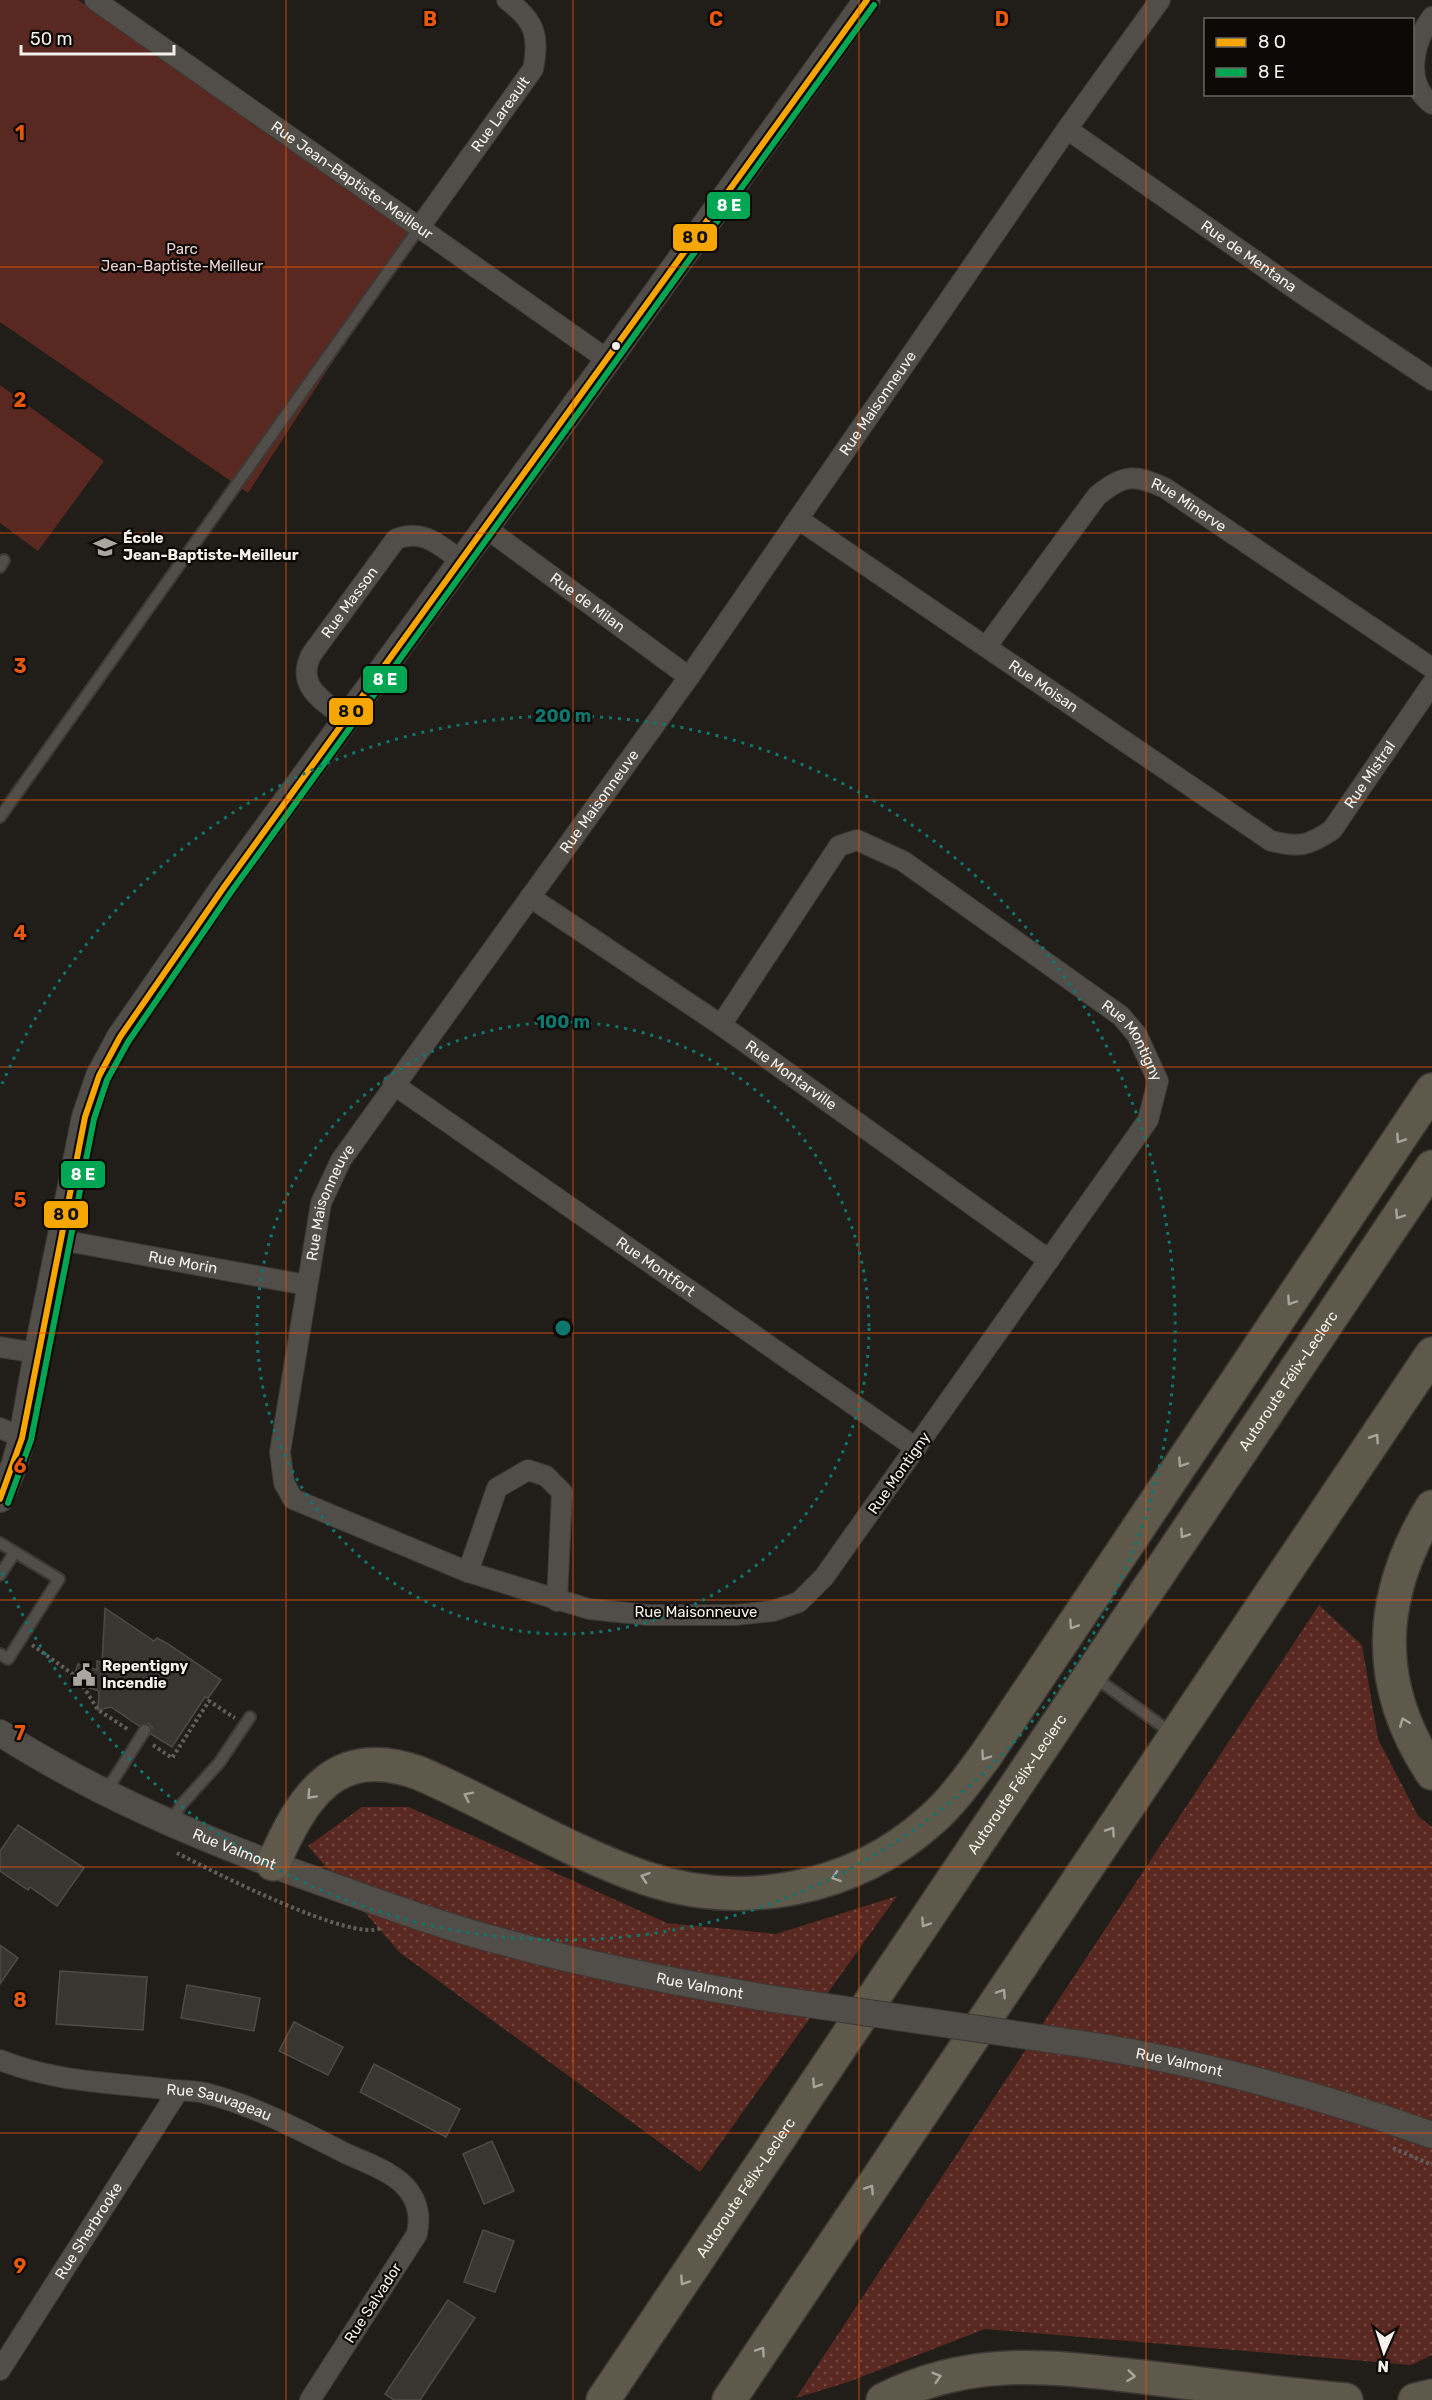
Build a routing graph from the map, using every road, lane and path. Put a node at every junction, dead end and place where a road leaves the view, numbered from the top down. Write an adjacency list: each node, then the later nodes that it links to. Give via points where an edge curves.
1 (95, 0): 8 (street, Rue Jean-Baptiste-Meilleur)
2 (507, 0): 8 (street, Rue Lareault, via 524,13 534,30 537,51 533,69)
3 (867, 0): 9 (street)
4 (1160, 0): 7 (street, Rue Maisonneuve)
5 (1432, 17): 6 (street, via 1417,43 1414,66 1418,86)
6 (1432, 104)
7 (1067, 129): 10 (street, Rue de Mentana); 11 (street, Rue Maisonneuve)
8 (419, 228): 9 (street, Rue Jean-Baptiste-Meilleur); 19 (lane)
9 (608, 360): 12 (street)
10 (1432, 380)
11 (798, 519): 14 (street, Rue Moisan); 16 (street, Rue Maisonneuve)
12 (486, 528): 13 (street); 16 (street, Rue de Milan)
13 (460, 560): 18 (street); 18 (street, Rue Masson, via 432,540 412,534 396,539 311,655 305,668 311,689)
14 (986, 647): 15 (street, Rue Minerve, via 1097,496 1126,478 1144,478 1165,488); 20 (street, Rue Moisan, via 1271,841)
15 (1432, 668)
16 (689, 677): 21 (street, Rue Maisonneuve)
17 (1432, 684): 20 (street, Rue Mistral, via 1332,830 1312,843)
18 (347, 720): 26 (street, via 120,1037 99,1076 85,1117)
19 (0, 817)
20 (1292, 846)
21 (530, 897): 22 (street, Rue Montarville); 23 (street, Rue Maisonneuve)
22 (721, 1025): 27 (street, Rue Montarville); 27 (street, Rue Montigny, via 838,846 857,840 903,861 1121,1016 1137,1035 1158,1081 1148,1120)
23 (393, 1084): 28 (street, Rue Maisonneuve, via 330,1180 321,1203); 33 (street, Rue Montfort)
24 (1432, 1090): 56 (highway, one-way to 56, via 986,1755 946,1806 904,1842 847,1873 789,1889 731,1894 687,1889 628,1871 419,1773 372,1764 339,1774 310,1795 289,1827)
25 (1432, 1167): 44 (highway, Autoroute Félix-Leclerc, one-way to 44)
26 (61, 1240): 28 (street, Rue Morin); 30 (street)
27 (1049, 1260): 33 (street, Rue Montigny)
28 (306, 1285): 38 (street, Rue Maisonneuve, via 280,1452 284,1483 293,1499)
29 (0, 1347): 30 (street)
30 (37, 1353): 32 (street)
31 (1432, 1354): 52 (highway, one-way to 31)
32 (11, 1433): 34 (street, via 14,1466)
33 (916, 1449): 40 (street, Rue Montigny)
34 (0, 1499)
35 (1432, 1507): 53 (highway, one-way to 35, via 1402,1718 1388,1650 1391,1606 1401,1568)
36 (0, 1543): 37 (lane)
37 (15, 1552): 39 (lane); 43 (lane, via 59,1579 8,1659)
38 (468, 1572): 41 (street, Rue Maisonneuve); 41 (street, via 497,1488 528,1470 546,1476 562,1492)
39 (0, 1575)
40 (824, 1577): 41 (street, Rue Maisonneuve, via 799,1602 773,1611 735,1615 648,1615)
41 (557, 1601)
42 (42, 1652): 45 (path)
43 (0, 1654)
44 (1090, 1674): 52 (lane); 64 (highway, Autoroute Félix-Leclerc, one-way to 64)
45 (74, 1675)
46 (83, 1686): 49 (path, via 98,1710)
47 (222, 1709): 51 (path, via 209,1701 172,1758)
48 (250, 1718): 55 (lane)
49 (113, 1719)
50 (0, 1733): 54 (street, Rue Valmont)
51 (143, 1733): 54 (lane)
52 (1174, 1736): 65 (highway, one-way to 52)
53 (1432, 1773)
54 (104, 1794): 55 (street, Rue Valmont)
55 (170, 1824): 56 (street, Rue Valmont)
56 (273, 1864): 59 (street, Rue Valmont, bridge, via 380,1904 509,1944 644,1976 1143,2054 1263,2081)
57 (0, 2061): 58 (street, Rue Sauvageau, via 40,2075 74,2081)
58 (178, 2091): 60 (street, Rue Sauvageau, via 203,2093 301,2129 385,2172 408,2189); 61 (street, Rue Sherbrooke)
59 (1432, 2135)
60 (415, 2202): 63 (street, Rue Salvador, via 420,2217 417,2234)
61 (0, 2370)
62 (1432, 2396): 68 (highway)
63 (310, 2400)
64 (603, 2400)
65 (729, 2400)
66 (884, 2400): 67 (highway, one-way to 67, via 948,2374 1024,2366)
67 (1346, 2400)
68 (1415, 2400)

